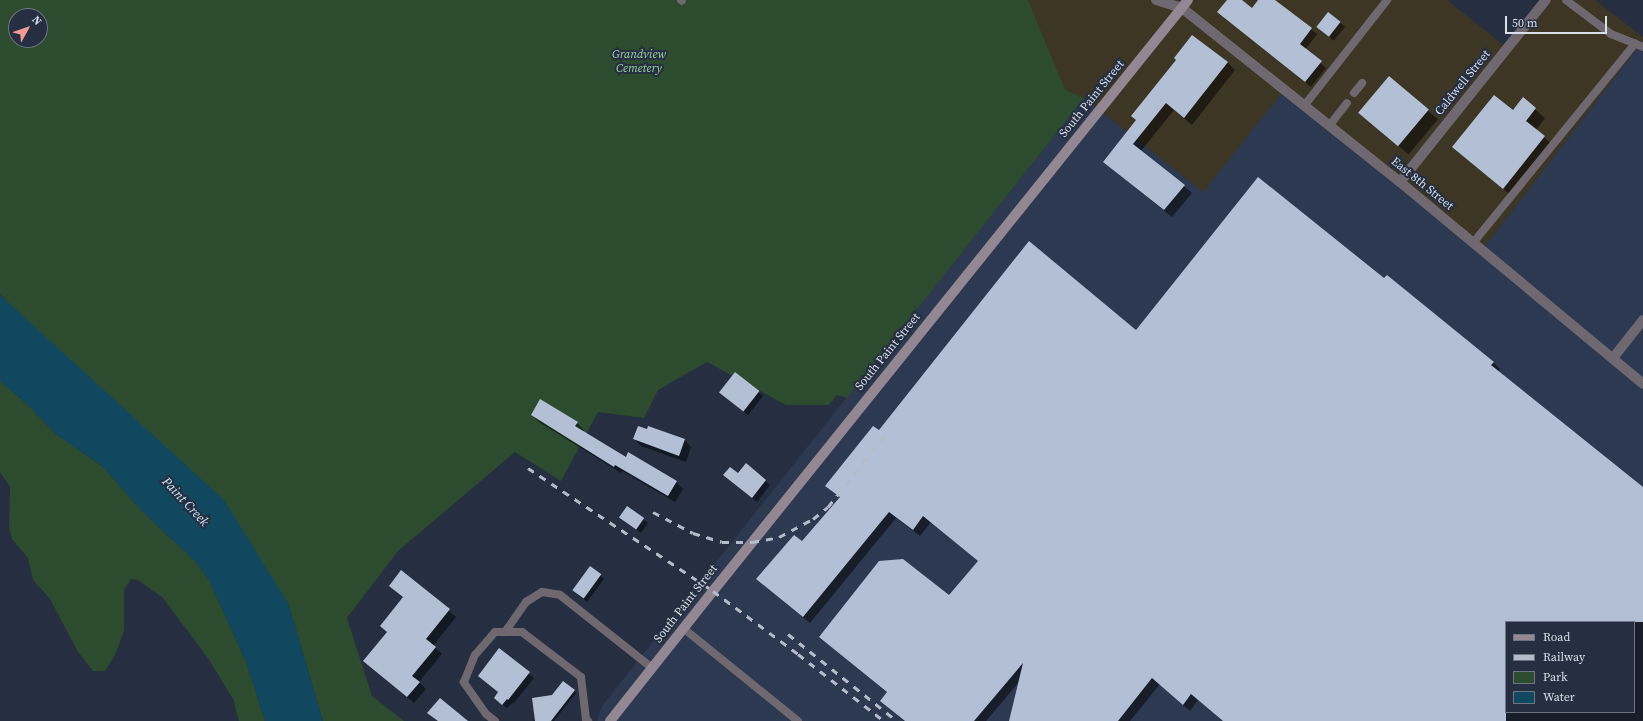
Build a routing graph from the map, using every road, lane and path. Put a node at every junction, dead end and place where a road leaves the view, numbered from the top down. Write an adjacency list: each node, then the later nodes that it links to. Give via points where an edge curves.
1 (1156, 0): 6 (street)
2 (1188, 0): 6 (main road, South Paint Street)
3 (1387, 0): 11 (lane)
4 (1546, 0): 13 (street, Caldwell Street)
5 (1566, 0): 7 (lane, via 1611,34)
6 (1182, 8): 11 (street, East 8th Street); 18 (main road, South Paint Street)
7 (1639, 46): 14 (lane)
8 (1362, 83): 9 (lane)
9 (1354, 92)
10 (1347, 103): 12 (lane)
11 (1304, 106): 12 (street, East 8th Street)
12 (1330, 126): 13 (street, East 8th Street)
13 (1400, 182): 14 (street, East 8th Street)
14 (1473, 242): 16 (street, East 8th Street)
15 (1643, 320): 16 (street)
16 (1613, 358): 17 (street, East 8th Street)
17 (1643, 384)
18 (683, 628): 20 (main road, South Paint Street); 24 (lane)
19 (505, 632): 20 (lane, via 526,602 542,592 560,595); 21 (lane, via 495,632 475,655 464,682 486,714); 22 (lane, via 522,632 581,677)
20 (652, 668): 23 (main road, South Paint Street)
21 (495, 721)
22 (588, 721)
23 (610, 721)
24 (798, 721)

